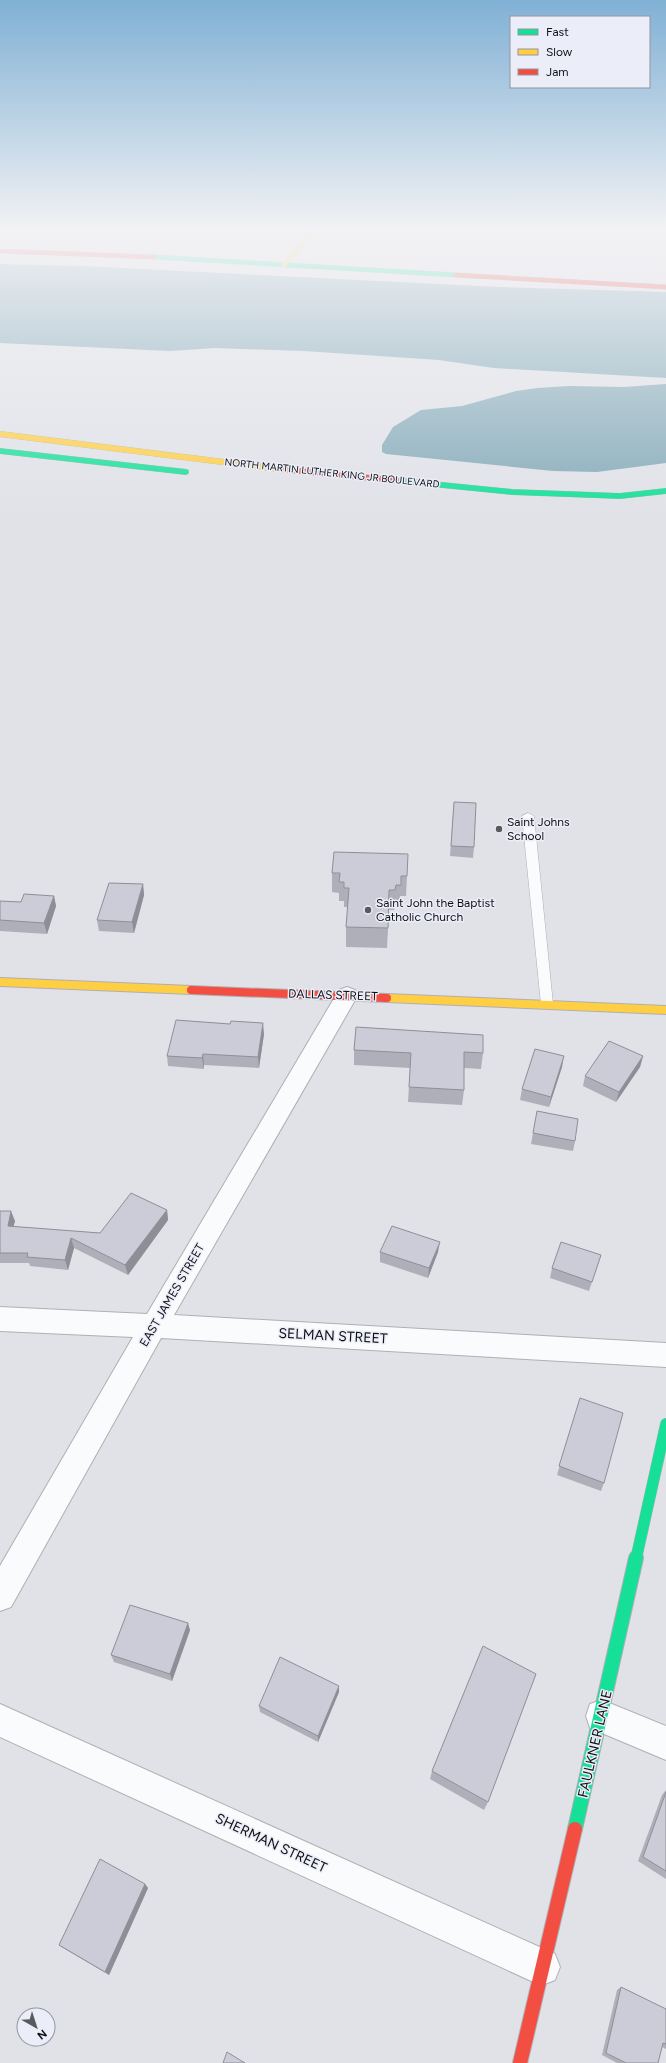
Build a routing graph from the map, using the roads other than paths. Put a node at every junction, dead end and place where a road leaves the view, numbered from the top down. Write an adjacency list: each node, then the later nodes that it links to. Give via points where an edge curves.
1 (0, 434): 4 (street, NORTH MARTIN LUTHER KING JR BOULEVARD, via 314,472 512,492 620,496)
2 (0, 451): 3 (street)
3 (197, 473)
4 (666, 491)
5 (528, 816): 8 (lane)
6 (0, 982): 7 (street, DALLAS STREET)
7 (347, 995): 8 (street, DALLAS STREET); 11 (street, EAST JAMES STREET)
8 (547, 1004): 9 (street, DALLAS STREET)
9 (666, 1010)
10 (0, 1319): 11 (street, SELMAN STREET)
11 (154, 1326): 12 (street, SELMAN STREET); 14 (street, EAST JAMES STREET)
12 (666, 1355)
13 (666, 1424): 15 (street, FAULKNER LANE)
14 (0, 1596)
15 (602, 1716): 17 (street); 18 (street, FAULKNER LANE)
16 (0, 1720): 18 (street, SHERMAN STREET)
17 (666, 1742)
18 (542, 1967): 19 (street, FAULKNER LANE)
19 (520, 2063)

